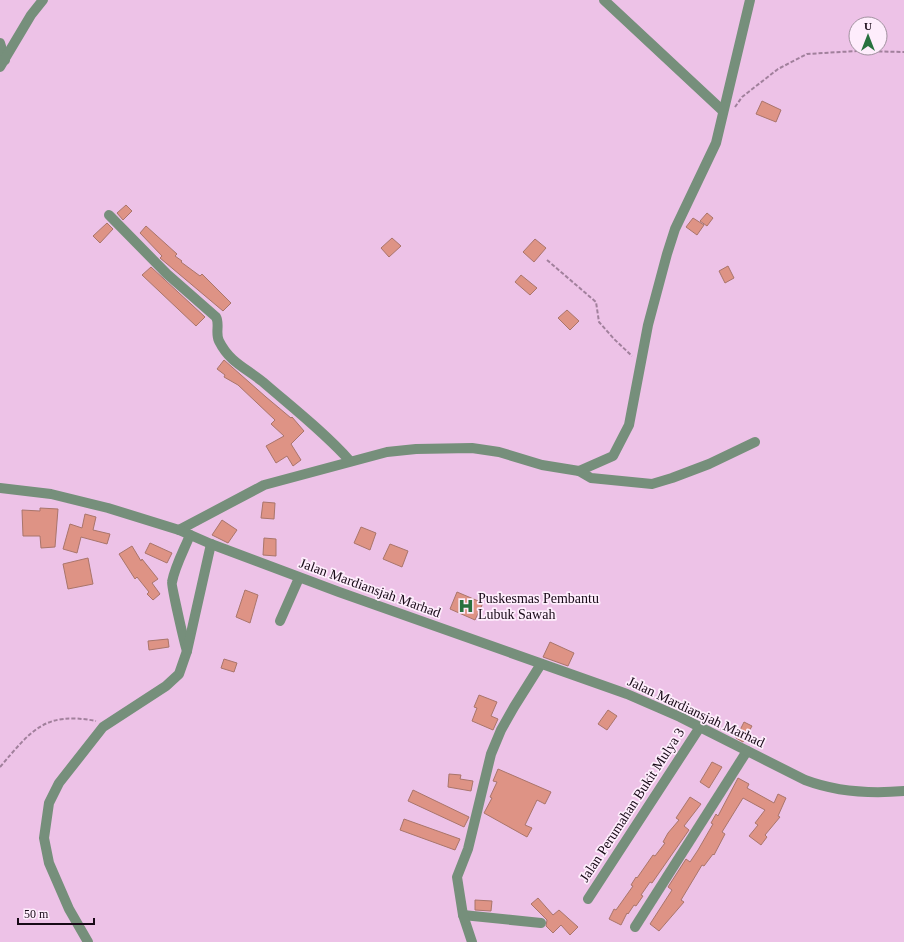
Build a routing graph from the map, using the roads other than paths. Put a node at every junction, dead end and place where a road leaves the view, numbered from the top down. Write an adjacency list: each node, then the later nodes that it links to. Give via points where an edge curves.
1 (43, 0): 5 (street)
2 (604, 0): 6 (street)
3 (750, 0): 6 (street)
4 (0, 43): 5 (street)
5 (2, 63)
6 (723, 112): 10 (street, via 716,143 675,229 648,325 630,425 613,456)
7 (109, 216): 9 (street, via 167,274 216,317 218,338 233,361 262,381 334,442)
8 (755, 442): 10 (street, via 709,464 652,484 591,478)
9 (350, 461): 10 (street, via 388,452 416,449 472,448); 12 (street, via 264,485)
10 (579, 471)
11 (0, 488): 12 (street, Jalan Mardiansjah Marhad, via 51,494)
12 (179, 530): 13 (street, Jalan Mardiansjah Marhad)
13 (190, 535): 14 (street, Jalan Mardiansjah Marhad); 17 (street, via 172,584)
14 (211, 544): 15 (street, Jalan Mardiansjah Marhad); 17 (street)
15 (300, 578): 16 (street); 18 (street, Jalan Mardiansjah Marhad)
16 (280, 621)
17 (187, 651): 26 (street, via 179,674 166,686 103,727 59,783 49,803 44,838 49,862 69,909)
18 (541, 664): 19 (street, Jalan Mardiansjah Marhad, via 627,694); 23 (street, via 501,730 491,754 468,849 458,877)
19 (700, 727): 20 (street, Jalan Mardiansjah Marhad); 22 (street, Jalan Perumahan Bukit Mulya 3)
20 (747, 751): 21 (street, Jalan Mardiansjah Marhad, via 821,786 872,793); 25 (street)
21 (904, 791)
22 (588, 899)
23 (463, 915): 24 (street); 27 (street)
24 (542, 923)
25 (635, 927)
26 (88, 942)
27 (472, 942)

